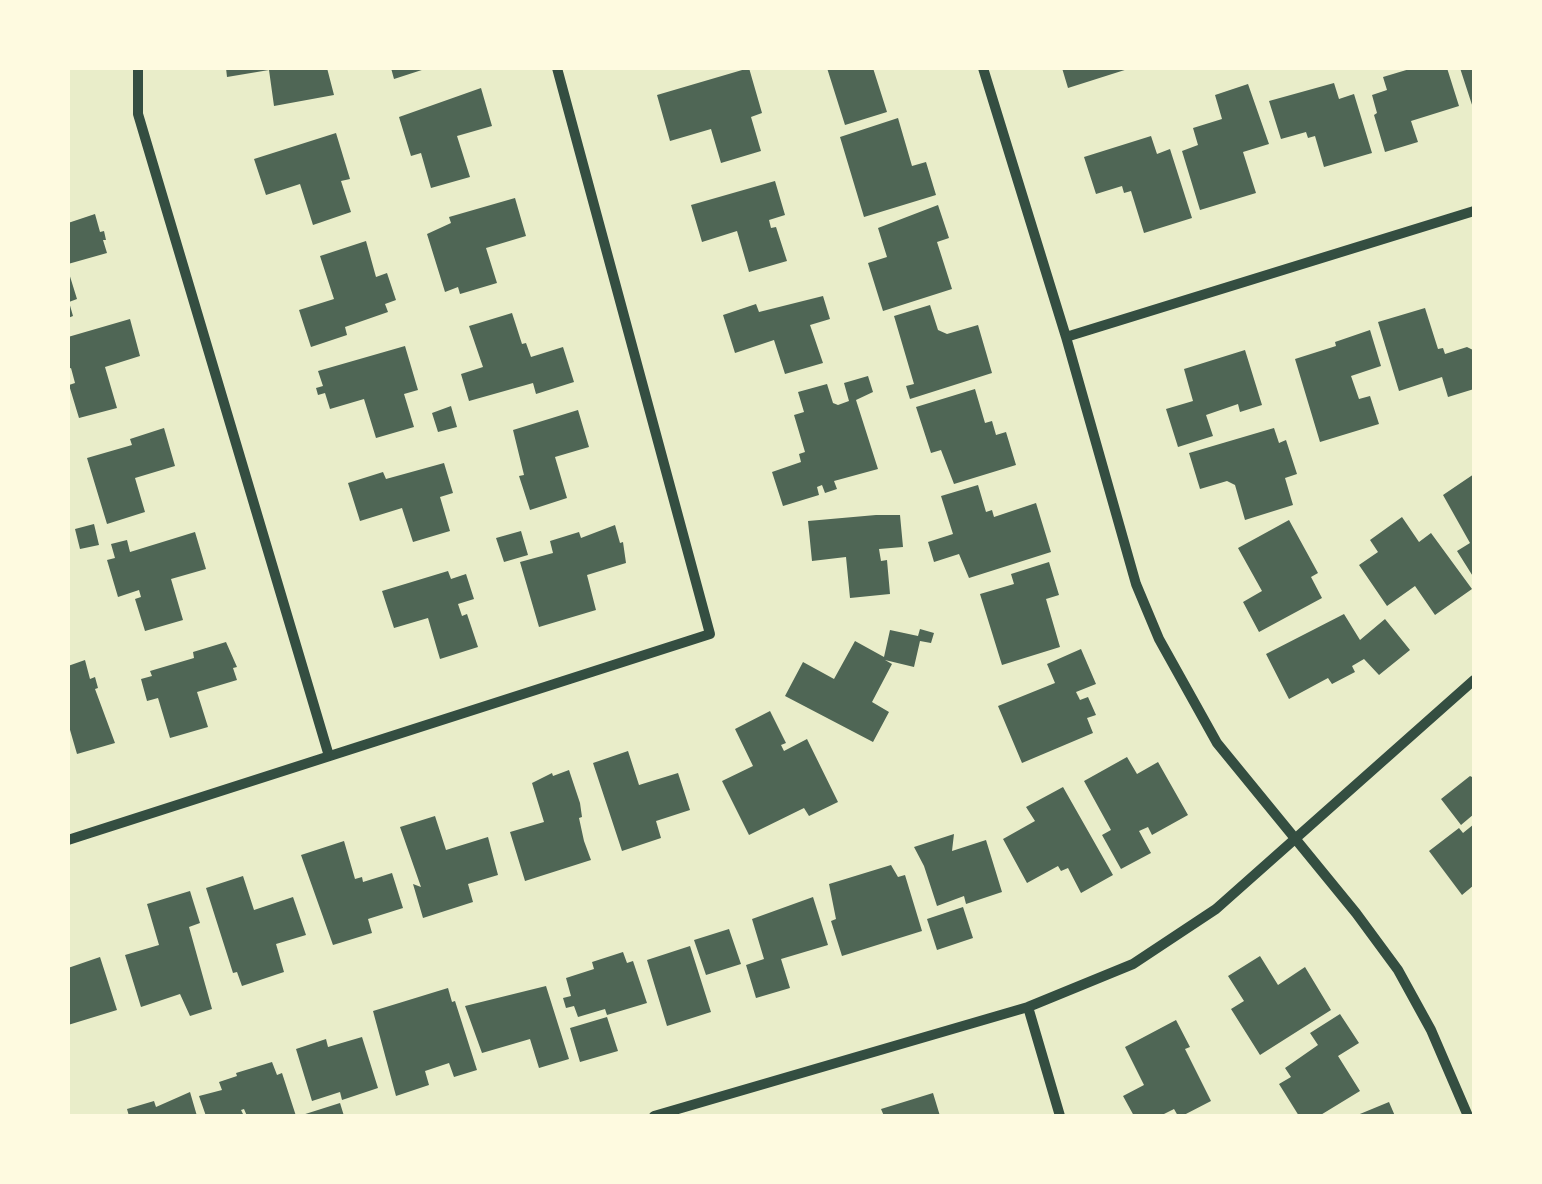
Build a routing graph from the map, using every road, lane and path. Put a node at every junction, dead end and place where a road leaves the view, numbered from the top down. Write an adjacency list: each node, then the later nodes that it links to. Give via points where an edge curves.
1 (138, 68): 7 (street, via 138,114)
2 (557, 68): 7 (street, via 710,634)
3 (983, 68): 5 (street)
4 (1474, 211): 5 (street)
5 (1066, 337): 9 (street, via 1136,584 1159,639 1217,742)
6 (1474, 680): 9 (street)
7 (329, 756): 8 (street)
8 (68, 840)
9 (1296, 840): 10 (street, via 1216,909 1133,964); 13 (street, via 1398,970)
10 (1028, 1006): 11 (street); 12 (street)
11 (654, 1116)
12 (1060, 1116)
13 (1468, 1116)

